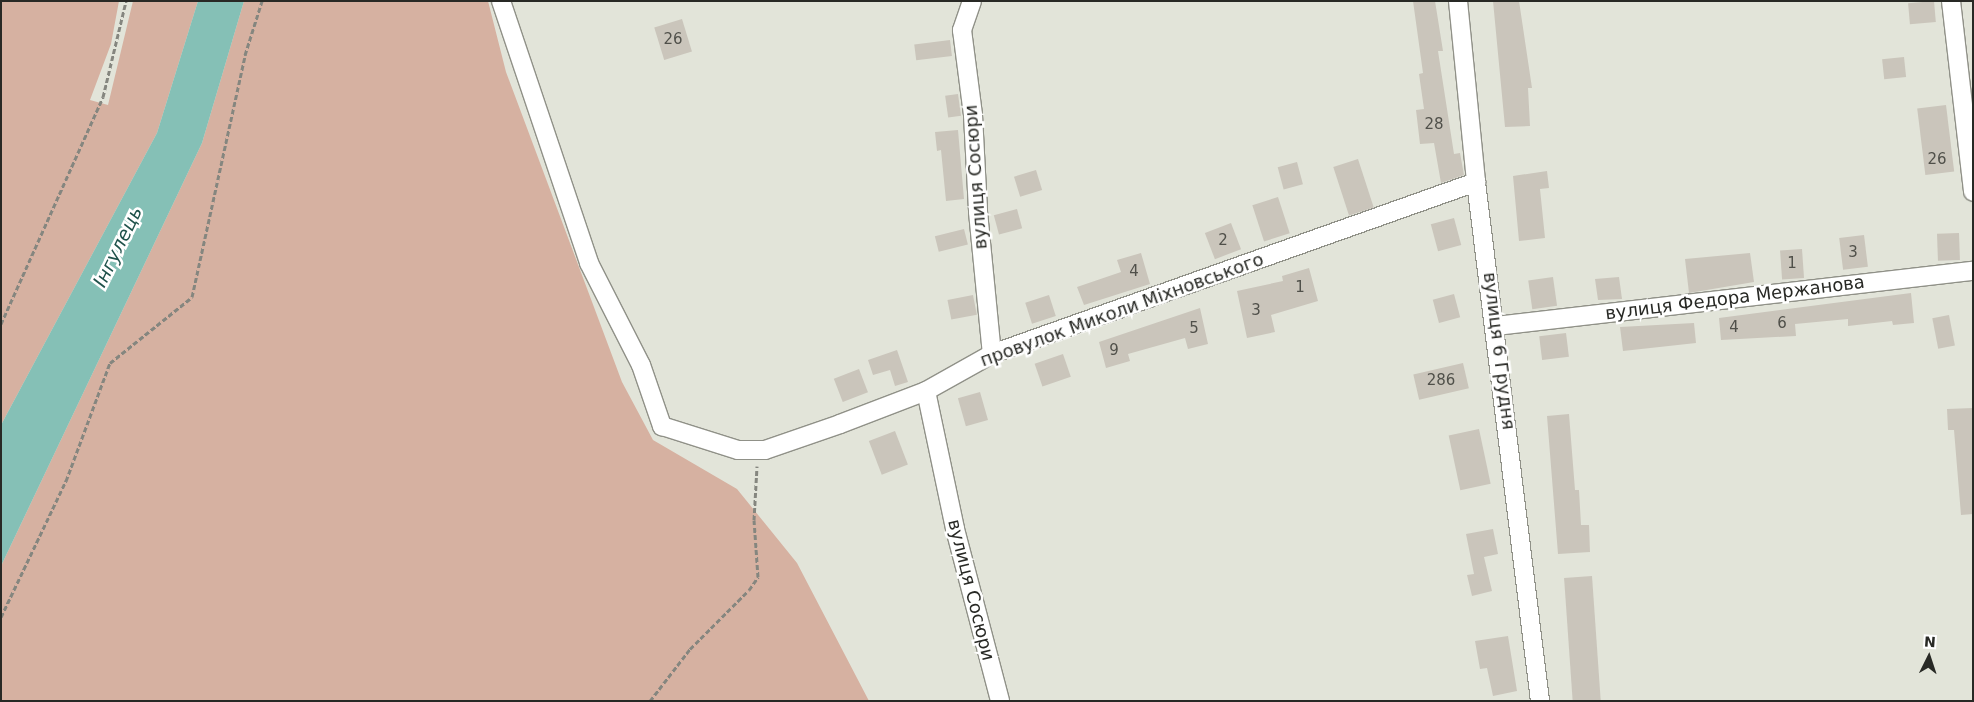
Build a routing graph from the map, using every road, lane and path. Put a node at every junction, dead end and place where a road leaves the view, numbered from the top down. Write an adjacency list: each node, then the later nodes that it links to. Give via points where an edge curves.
1 (126, 1): 10 (path, via 103,97)
2 (262, 1): 15 (path, via 245,55 192,297 110,363 66,481)
3 (501, 1): 14 (street, провулок Миколи Міхновського, via 589,263 641,365 662,426 738,450)
4 (972, 1): 12 (street, вулиця Сосюри, via 962,30 973,115 978,212)
5 (1458, 1): 7 (street, вулиця 6 Грудня)
6 (1951, 1): 8 (street)
7 (1476, 182): 11 (street, вулиця 6 Грудня); 12 (street, провулок Миколи Міхновського)
8 (1973, 192)
9 (1973, 271): 11 (street, вулиця Федора Мержанова)
10 (1, 324)
11 (1496, 326): 18 (street, вулиця 6 Грудня)
12 (992, 354): 13 (street, провулок Миколи Міхновського)
13 (926, 391): 14 (street, провулок Миколи Міхновського); 17 (street, вулиця Сосюри, via 955,529)
14 (765, 450): 16 (path, via 756,469 758,578 690,649)
15 (1, 617)
16 (650, 701)
17 (1000, 701)
18 (1540, 701)

